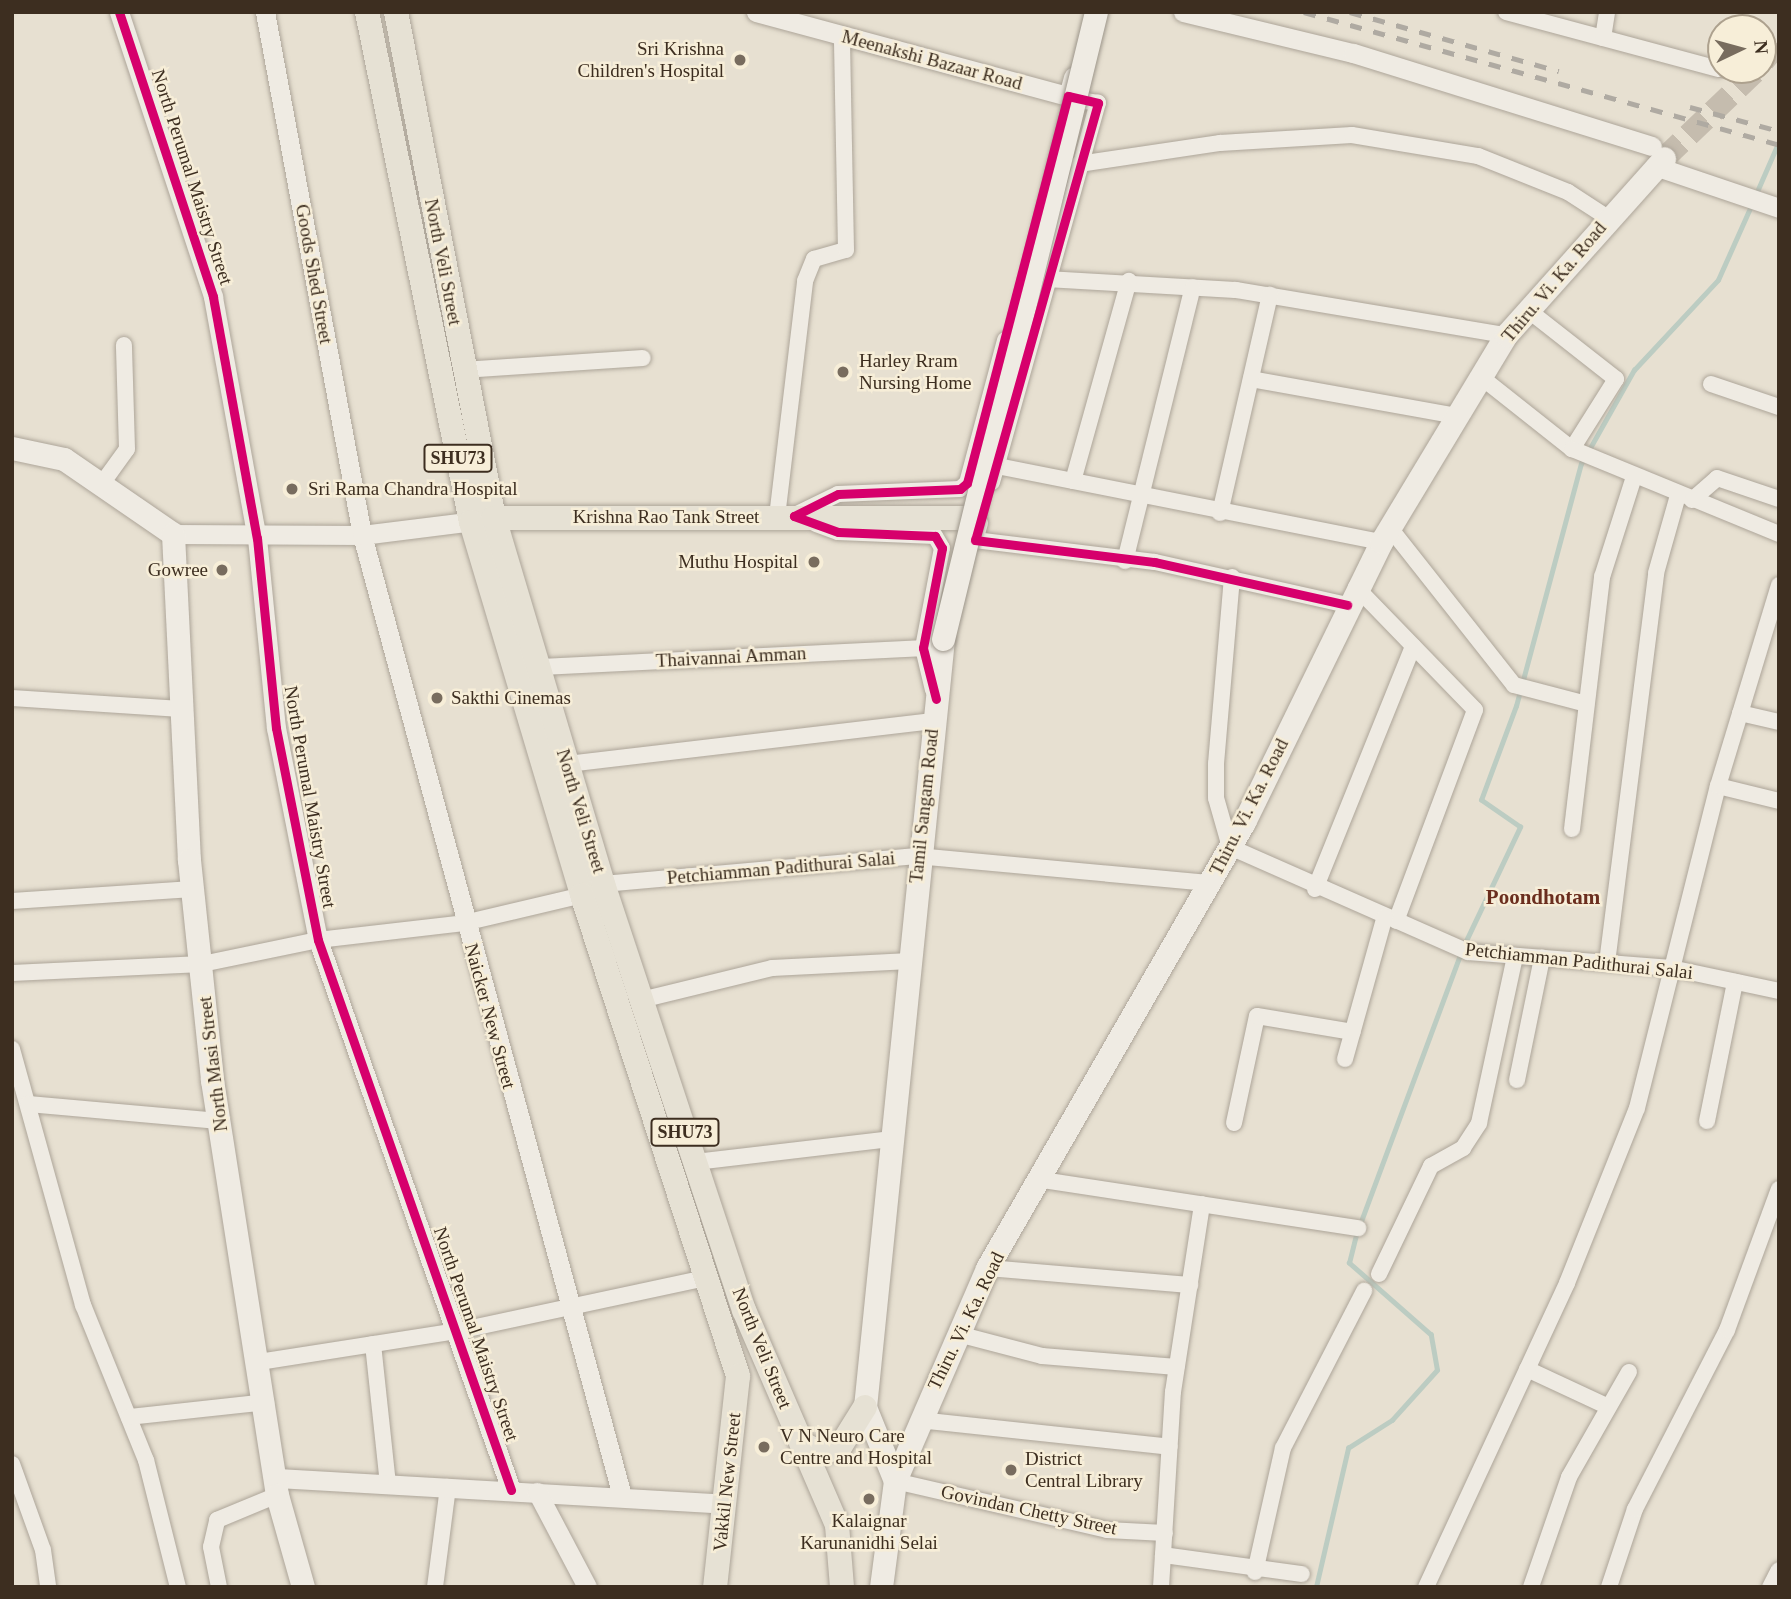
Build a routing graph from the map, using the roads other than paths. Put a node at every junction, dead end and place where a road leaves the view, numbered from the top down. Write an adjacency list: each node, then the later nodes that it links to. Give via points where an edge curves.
1 (118, 12): 49 (street, North Perumal Maistry Street, via 213,298)
2 (265, 12): 48 (street, Goods Shed Street)
3 (367, 12): 43 (main road, North Veli Street / SHU73)
4 (396, 12): 26 (main road, North Veli Street / SHU73)
5 (756, 12): 10 (street, Meenakshi Bazaar Road)
6 (1095, 12): 13 (street); 44 (main road, Tamil Sangam Road, bridge)
7 (1182, 12): 14 (street, via 1353,53)
8 (1506, 12): 11 (street)
9 (1607, 12): 11 (street)
10 (842, 36): 13 (street, Meenakshi Bazaar Road); 42 (street, via 846,250 814,259 805,281)
11 (1603, 38): 12 (street)
12 (1707, 66)
13 (1068, 96): 15 (street, via 1098,103); 42 (street, via 968,483 960,489 838,494)
14 (1657, 157): 16 (street); 17 (main road, Thiru. Vi. Ka. Road)
15 (1079, 164): 17 (street, via 1220,143 1352,135 1478,156 1568,192); 18 (street)
16 (1773, 205)
17 (1608, 218): 22 (main road, Thiru. Vi. Ka. Road)
18 (1046, 279): 19 (street); 34 (street)
19 (1129, 281): 20 (street); 36 (street)
20 (1193, 287): 21 (street); 38 (street)
21 (1270, 295): 23 (street); 28 (street)
22 (1528, 310): 23 (main road, Thiru. Vi. Ka. Road); 33 (street, via 1616,379)
23 (1506, 335): 27 (main road, Thiru. Vi. Ka. Road)
24 (124, 345): 37 (street, via 127,449)
25 (643, 358): 26 (street)
26 (463, 370): 43 (main road, North Veli Street / SHU73)
27 (1480, 377): 31 (main road, Thiru. Vi. Ka. Road); 33 (street)
28 (1251, 379): 31 (street); 41 (street)
29 (1711, 384): 30 (street)
30 (1777, 401)
31 (1457, 415): 47 (main road, Thiru. Vi. Ka. Road)
32 (12, 448): 37 (main road, via 64,459)
33 (1572, 449): 35 (street)
34 (997, 466): 36 (street); 44 (street)
35 (1634, 477): 39 (street); 58 (street, via 1602,577)
36 (1073, 481): 38 (street)
37 (101, 485): 45 (main road)
38 (1144, 496): 41 (street); 50 (street)
39 (1685, 498): 40 (street, via 1717,478); 46 (street); 80 (street, via 1650,611)
40 (1779, 499)
41 (1220, 513): 47 (street)
42 (785, 516): 43 (main road, Krishna Rao Tank Street); 44 (main road, Krishna Rao Tank Street, via 838,516); 54 (street, via 838,532 935,536 942,548)
43 (483, 520): 48 (street); 56 (main road, North Veli Street / SHU73); 72 (main road, North Veli Street / SHU73)
44 (974, 529): 50 (street); 54 (main road, Tamil Sangam Road, bridge)
45 (173, 534): 49 (street); 59 (main road, North Masi Street)
46 (1779, 534)
47 (1385, 535): 53 (main road, Thiru. Vi. Ka. Road); 58 (street, via 1514,685 1529,693)
48 (362, 536): 49 (street); 75 (street, Naicker New Street)
49 (257, 538): 76 (street, North Perumal Maistry Street, via 276,728)
50 (1125, 561): 51 (street)
51 (1232, 577): 53 (street); 67 (street, via 1216,764 1216,798)
52 (1779, 585): 61 (street)
53 (1351, 596): 55 (street); 67 (main road, Thiru. Vi. Ka. Road)
54 (933, 644): 56 (street, Thaivannai Amman); 60 (main road, Tamil Sangam Road)
55 (1413, 646): 70 (street); 74 (street, via 1475,710)
56 (539, 667): 63 (main road, North Veli Street / SHU73)
57 (12, 698): 59 (street)
58 (1583, 704): 66 (street)
59 (181, 709): 71 (main road, North Masi Street)
60 (934, 710): 63 (street); 68 (main road, Tamil Sangam Road)
61 (1740, 713): 62 (street); 64 (street)
62 (1779, 722)
63 (567, 764): 72 (main road, North Veli Street / SHU73)
64 (1718, 786): 65 (street); 82 (street)
65 (1779, 802)
66 (1572, 830)
67 (1230, 847): 69 (main road, Thiru. Vi. Ka. Road); 70 (street, Petchiamman Padithurai Salai)
68 (917, 856): 69 (street, Petchiamman Padithurai Salai); 72 (street, Petchiamman Padithurai Salai); 79 (main road, Tamil Sangam Road)
69 (1209, 883): 98 (main road, Thiru. Vi. Ka. Road)
70 (1315, 889): 74 (street, Petchiamman Padithurai Salai)
71 (192, 890): 73 (street); 81 (main road, North Masi Street)
72 (592, 890): 75 (street, Petchiamman Padithurai Salai); 86 (main road, North Veli Street / SHU73); 104 (main road, North Veli Street / SHU73)
73 (12, 901)
74 (1391, 918): 77 (street, Petchiamman Padithurai Salai, via 1461,949); 87 (street)
75 (464, 923): 76 (street, Petchiamman Padithurai Salai); 107 (street, Naicker New Street)
76 (318, 940): 81 (street, Petchiamman Padithurai Salai); 108 (street, North Perumal Maistry Street)
77 (1515, 956): 78 (street, Petchiamman Padithurai Salai); 103 (street, via 1479,1123 1463,1148 1431,1166)
78 (1542, 958): 80 (street, Petchiamman Padithurai Salai); 91 (street)
79 (910, 961): 86 (street, via 772,968); 96 (main road, Tamil Sangam Road)
80 (1607, 963): 82 (street, Petchiamman Padithurai Salai)
81 (202, 964): 83 (street, Petchiamman Padithurai Salai); 93 (main road, North Masi Street)
82 (1671, 968): 84 (street, Petchiamman Padithurai Salai); 113 (street, via 1637,1108)
83 (12, 973)
84 (1735, 982): 85 (street, Petchiamman Padithurai Salai); 94 (street)
85 (1779, 991)
86 (641, 1000): 97 (main road, North Veli Street / SHU73)
87 (1353, 1032): 89 (street); 95 (street, via 1257,1016)
88 (12, 1049): 90 (street)
89 (1345, 1059)
90 (16, 1071): 92 (street)
91 (1517, 1080)
92 (28, 1104): 93 (street); 120 (street, via 83,1305)
93 (219, 1121): 111 (main road, North Masi Street)
94 (1707, 1121)
95 (1234, 1123)
96 (891, 1139): 97 (street); 118 (main road, Tamil Sangam Road)
97 (695, 1162): 116 (main road, North Veli Street / SHU73)
98 (1043, 1180): 100 (street); 102 (main road, Thiru. Vi. Ka. Road)
99 (1779, 1189): 150 (street, via 1727,1330 1635,1509)
100 (1202, 1204): 101 (street); 105 (street)
101 (1358, 1228)
102 (987, 1268): 105 (street); 109 (main road, Thiru. Vi. Ka. Road)
103 (1379, 1274)
104 (706, 1278): 107 (street); 115 (main road, North Veli Street / SHU73)
105 (1190, 1285): 112 (street)
106 (1364, 1291): 136 (street, via 1283,1448)
107 (571, 1309): 108 (street); 131 (street, Naicker New Street)
108 (458, 1331): 110 (street); 129 (street, North Perumal Maistry Street)
109 (957, 1334): 112 (street, via 1042,1356); 121 (main road, Thiru. Vi. Ka. Road)
110 (373, 1344): 111 (street); 126 (street)
111 (259, 1362): 117 (main road, North Masi Street)
112 (1177, 1367): 123 (street)
113 (1527, 1369): 119 (street); 148 (street)
114 (1629, 1373): 119 (street)
115 (738, 1377): 116 (main road, via 758,1372); 132 (main road, Vakkil New Street)
116 (773, 1378): 122 (main road, North Veli Street / SHU73)
117 (266, 1402): 120 (street); 127 (main road, North Masi Street)
118 (865, 1407): 122 (main road, via 840,1447 811,1452); 125 (main road)
119 (1609, 1407): 149 (street, via 1569,1478)
120 (129, 1416): 139 (street)
121 (919, 1420): 123 (street); 125 (main road, Thiru. Vi. Ka. Road)
122 (801, 1443): 145 (main road, North Veli Street / SHU73, via 837,1525)
123 (1170, 1447): 133 (street)
124 (12, 1464): 138 (street, via 43,1550)
125 (895, 1481): 133 (street, Govindan Chetty Street, via 1107,1530); 146 (main road, Thiru. Vi. Ka. Road)
126 (388, 1484): 127 (street); 128 (street)
127 (278, 1486): 140 (street, via 217,1520 211,1546); 141 (main road, North Masi Street)
128 (448, 1487): 129 (street); 142 (street)
129 (511, 1490): 130 (street)
130 (537, 1492): 131 (street); 143 (street)
131 (622, 1496): 132 (street)
132 (724, 1504): 144 (main road, Vakkil New Street)
133 (1165, 1533): 134 (street)
134 (1163, 1555): 136 (street); 147 (street)
135 (1779, 1571): 151 (street)
136 (1255, 1572): 137 (street)
137 (1302, 1574)
138 (48, 1587)
139 (178, 1587)
140 (219, 1587)
141 (303, 1587)
142 (435, 1587)
143 (587, 1587)
144 (715, 1587)
145 (842, 1587)
146 (881, 1587)
147 (1161, 1587)
148 (1426, 1587)
149 (1531, 1587)
150 (1609, 1587)
151 (1771, 1587)

